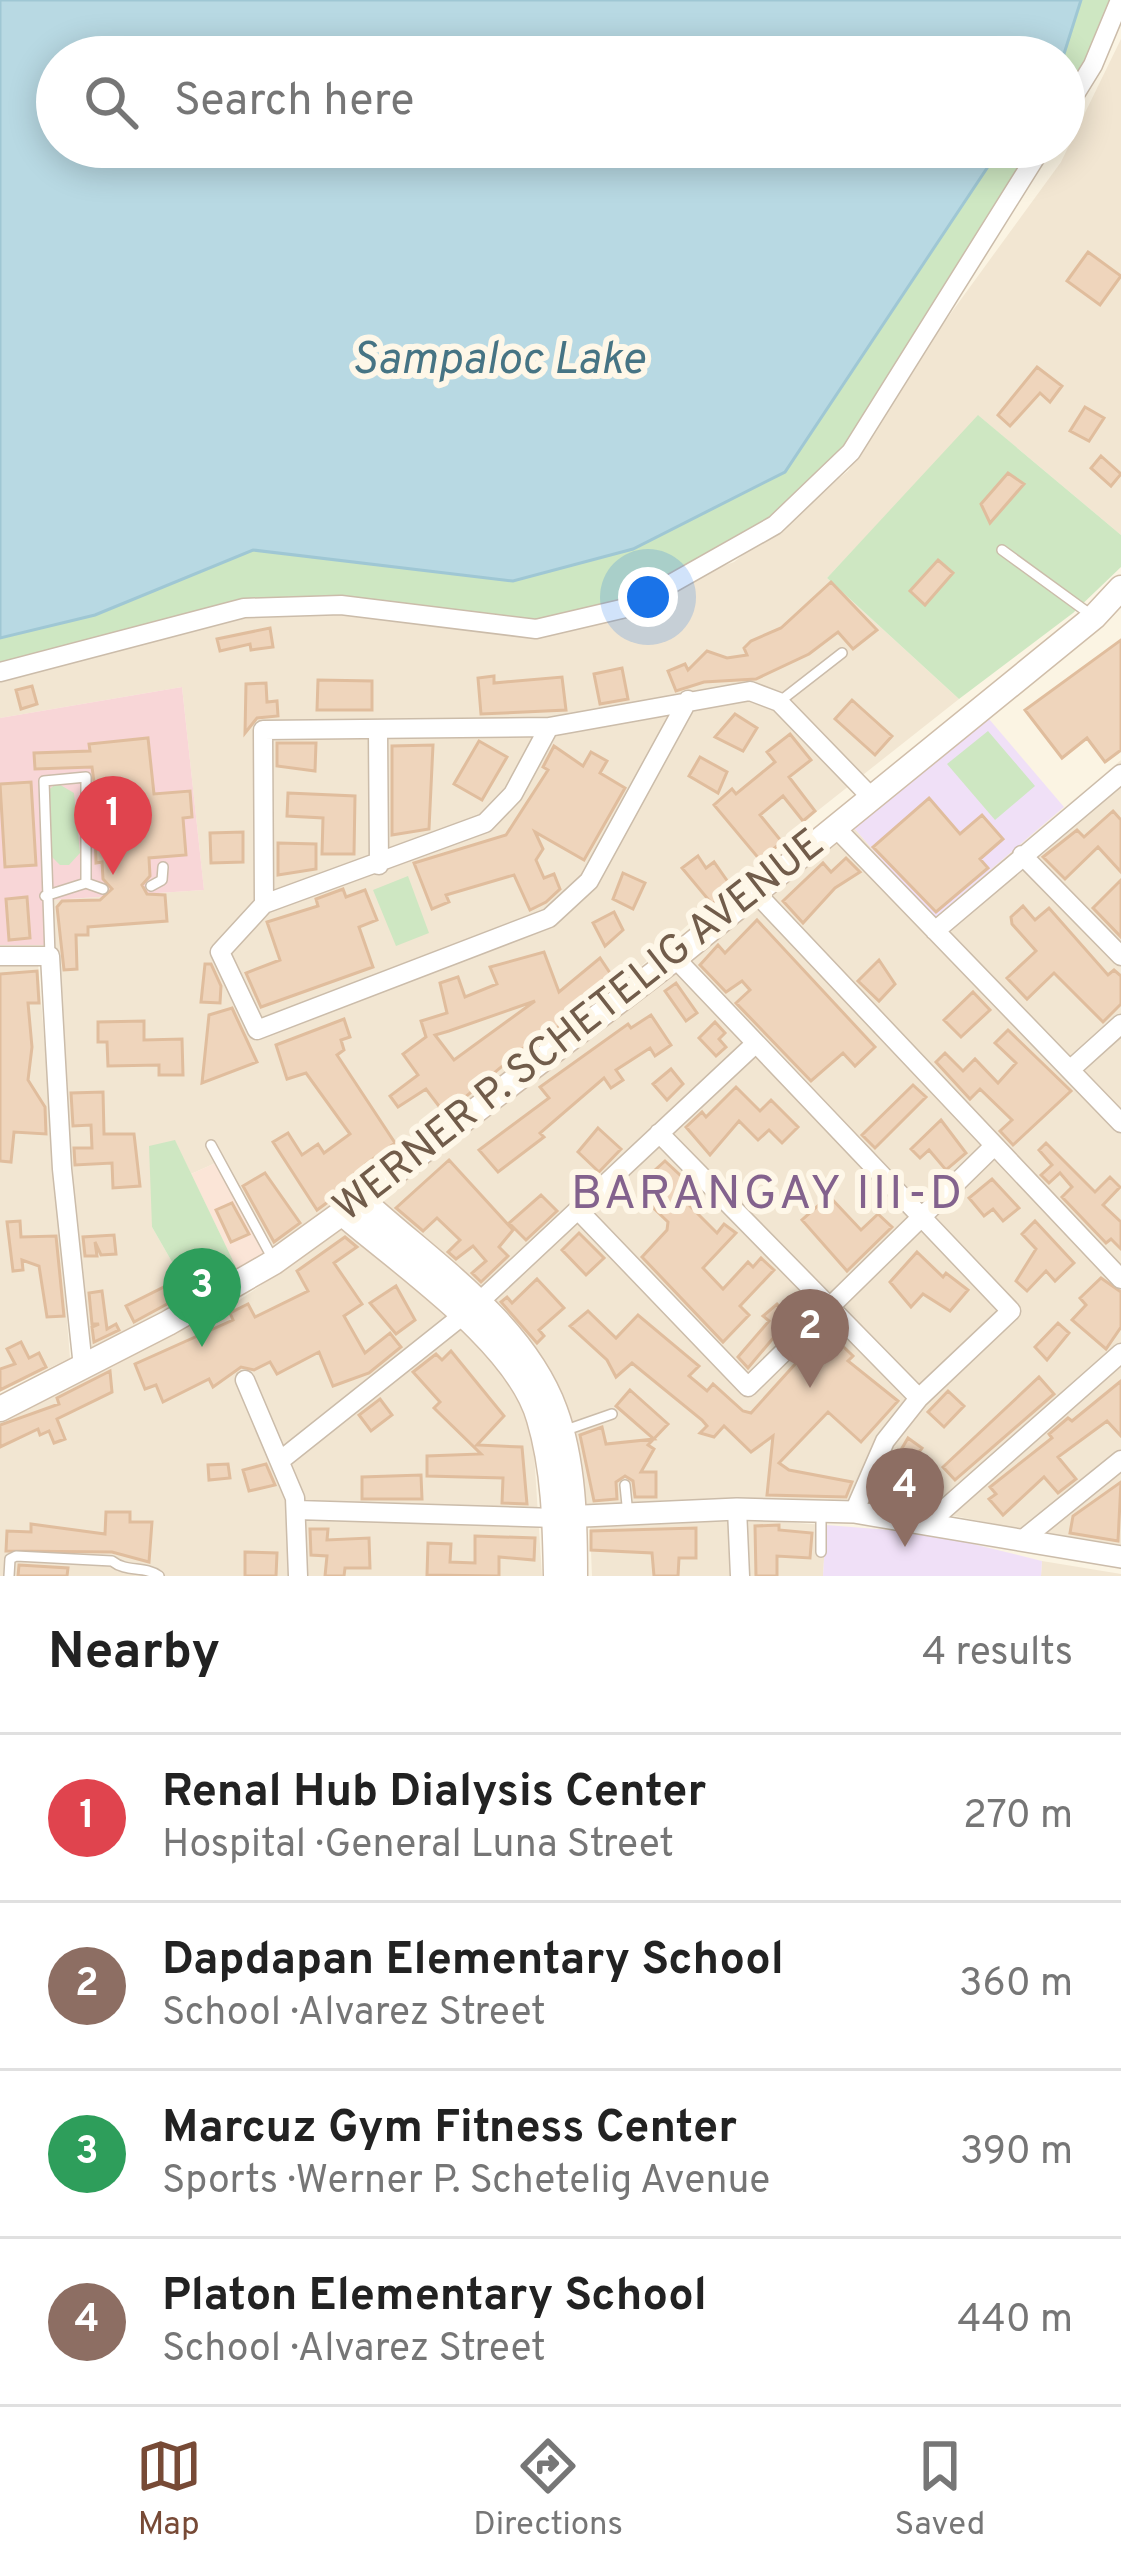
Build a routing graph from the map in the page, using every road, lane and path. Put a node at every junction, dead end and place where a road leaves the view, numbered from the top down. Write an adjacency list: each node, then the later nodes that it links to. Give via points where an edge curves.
1 (1120, 0): 2 (street)
2 (1085, 78)
3 (1029, 168): 8 (street, via 851,452 775,525 630,607 536,628 341,605 244,608)
4 (1002, 550): 6 (lane)
5 (1121, 588): 6 (main road, WERNER P. SCHETELIG AVENUE)
6 (1094, 617): 14 (main road, WERNER P. SCHETELIG AVENUE)
7 (842, 653): 10 (lane)
8 (0, 672)
9 (688, 700): 10 (street, via 750,691); 11 (street); 24 (street, via 589,881 549,919 256,1030 220,952)
10 (778, 702): 14 (street)
11 (549, 727): 12 (street); 17 (street, via 513,794 485,824)
12 (378, 731): 17 (street); 24 (street, via 263,730)
13 (1119, 781): 16 (street)
14 (872, 798): 15 (main road, WERNER P. SCHETELIG AVENUE)
15 (835, 827): 22 (main road, WERNER P. SCHETELIG AVENUE); 25 (street)
16 (1022, 855): 25 (street); 28 (street)
17 (379, 865): 24 (street)
18 (163, 867): 20 (lane, via 162,880)
19 (86, 884): 21 (lane); 23 (lane); 23 (lane, via 86,777 44,781)
20 (151, 886)
21 (104, 889)
22 (755, 892): 29 (main road, WERNER P. SCHETELIG AVENUE); 36 (street)
23 (45, 896): 27 (lane)
24 (264, 904)
25 (935, 931): 32 (street)
26 (0, 956): 27 (street)
27 (50, 956): 45 (street)
28 (1121, 956)
29 (675, 958): 31 (street); 37 (main road, WERNER P. SCHETELIG AVENUE)
30 (1121, 1024): 32 (street)
31 (755, 1044): 34 (street); 39 (street)
32 (1071, 1070): 33 (street)
33 (1121, 1123)
34 (659, 1133): 38 (street); 42 (street)
35 (211, 1145): 40 (lane)
36 (993, 1147): 39 (street); 41 (street)
37 (352, 1206): 40 (main road, WERNER P. SCHETELIG AVENUE); 43 (main road)
38 (579, 1211): 42 (street, via 748,1387); 43 (street)
39 (921, 1217): 42 (street); 47 (street, via 1011,1311)
40 (274, 1262): 45 (main road, WERNER P. SCHETELIG AVENUE)
41 (1121, 1279)
42 (829, 1308): 47 (street)
43 (469, 1311): 50 (main road, via 536,1370); 51 (street); 59 (main road, via 523,1381)
44 (1121, 1353): 60 (street)
45 (83, 1367): 48 (main road, WERNER P. SCHETELIG AVENUE)
46 (245, 1380): 51 (street)
47 (919, 1398): 57 (street, via 885,1441)
48 (0, 1409)
49 (612, 1414): 50 (lane)
50 (561, 1431): 59 (main road)
51 (281, 1460): 55 (street)
52 (1121, 1460): 61 (street)
53 (625, 1485): 58 (lane)
54 (737, 1509): 56 (street); 58 (street); 69 (street)
55 (297, 1510): 59 (street); 66 (street)
56 (821, 1510): 57 (street); 62 (lane)
57 (854, 1512): 60 (street)
58 (628, 1515): 59 (street)
59 (565, 1517): 67 (main road); 68 (main road)
60 (931, 1521): 61 (street)
61 (1022, 1540): 63 (street)
62 (821, 1552)
63 (1121, 1557)
64 (8, 1576): 65 (lane, via 16,1556 112,1561)
65 (159, 1576)
66 (298, 1576)
67 (556, 1576)
68 (575, 1576)
69 (740, 1576)

